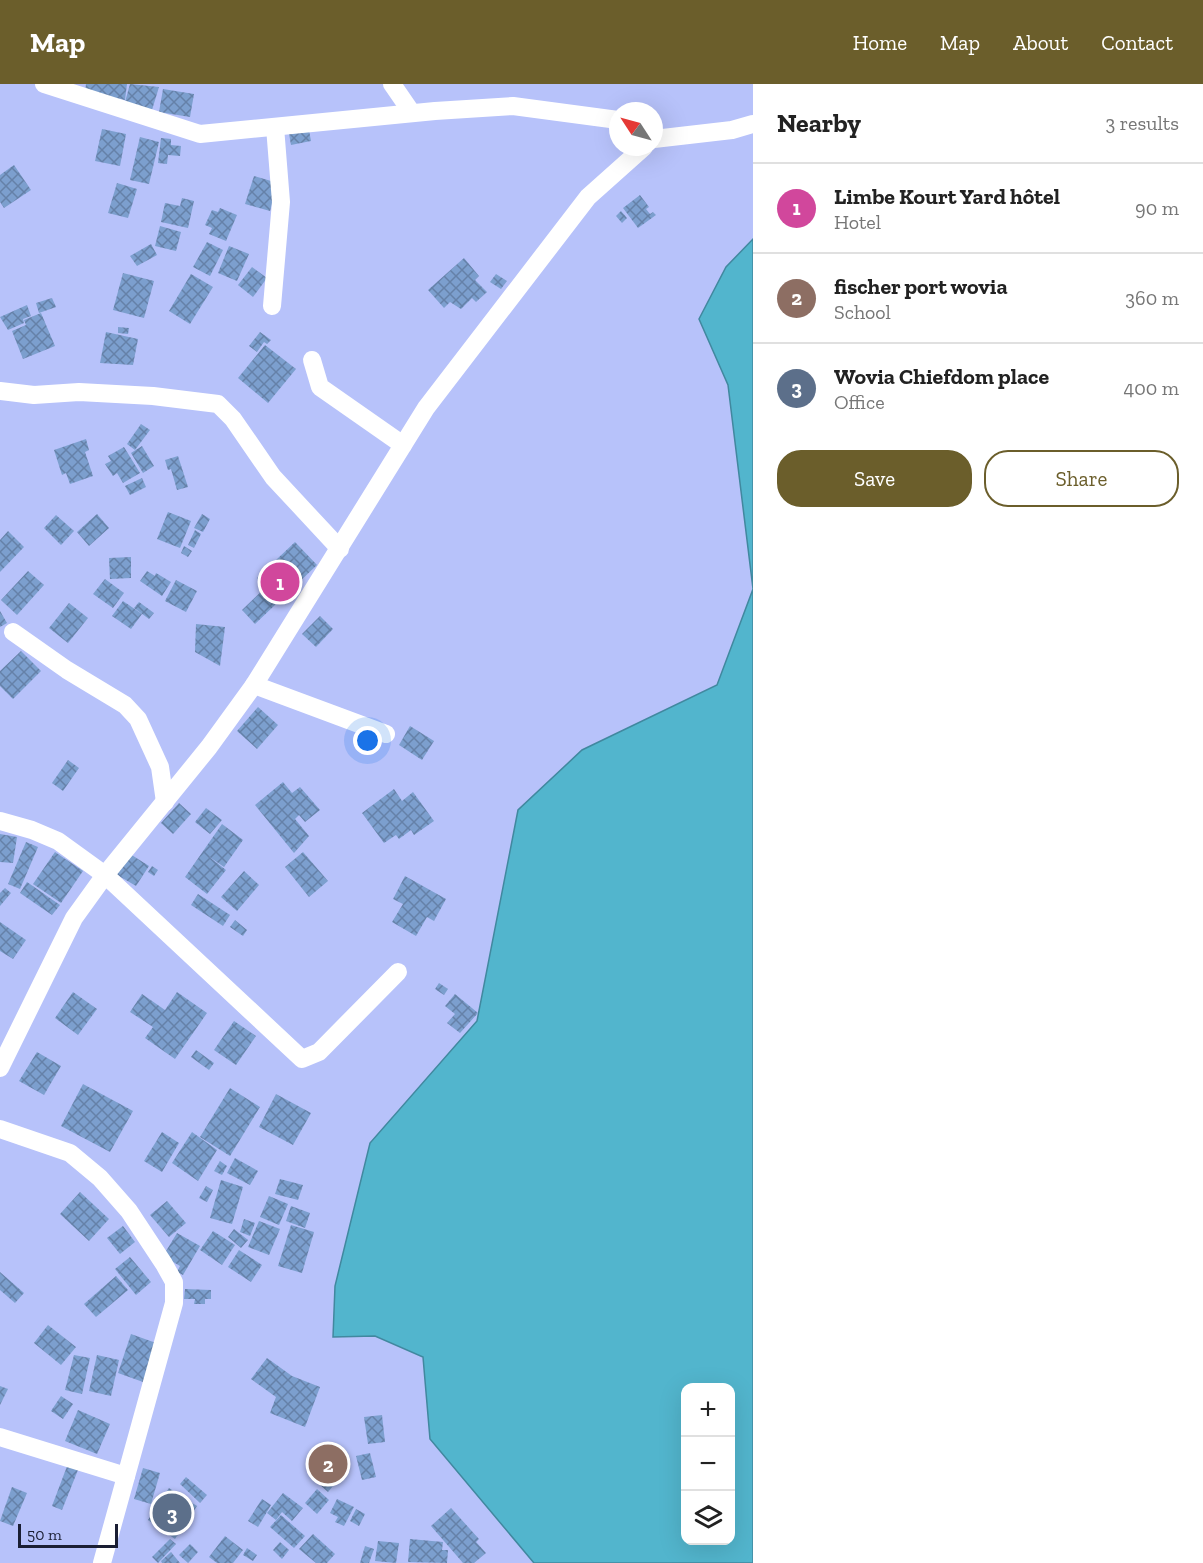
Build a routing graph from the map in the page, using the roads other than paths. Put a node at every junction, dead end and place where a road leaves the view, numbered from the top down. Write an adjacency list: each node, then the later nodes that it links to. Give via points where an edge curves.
1 (44, 84): 6 (street, via 200,135)
2 (392, 84): 3 (street)
3 (412, 113): 4 (street, via 513,106); 6 (street)
4 (609, 119)
5 (753, 124): 7 (street)
6 (275, 127): 9 (street, via 281,202)
7 (663, 139)
8 (633, 156): 12 (street, via 596,188 577,211 464,356)
9 (272, 306)
10 (312, 360): 12 (street, via 320,387)
11 (0, 391): 13 (street, via 153,396 218,404 273,477)
12 (403, 445): 13 (street)
13 (340, 549): 15 (street)
14 (13, 632): 17 (street, via 125,705 138,719 160,767)
15 (254, 685): 16 (street); 17 (street)
16 (386, 734)
17 (165, 802): 19 (street)
18 (0, 821): 19 (street, via 58,842)
19 (105, 875): 20 (street, via 303,1059 320,1052); 21 (street, via 65,935)
20 (399, 972)
21 (0, 1068)
22 (0, 1129): 24 (street, via 70,1154 100,1178 129,1211 174,1282 174,1302)
23 (0, 1437): 24 (street)
24 (126, 1476): 25 (street)
25 (102, 1563)

